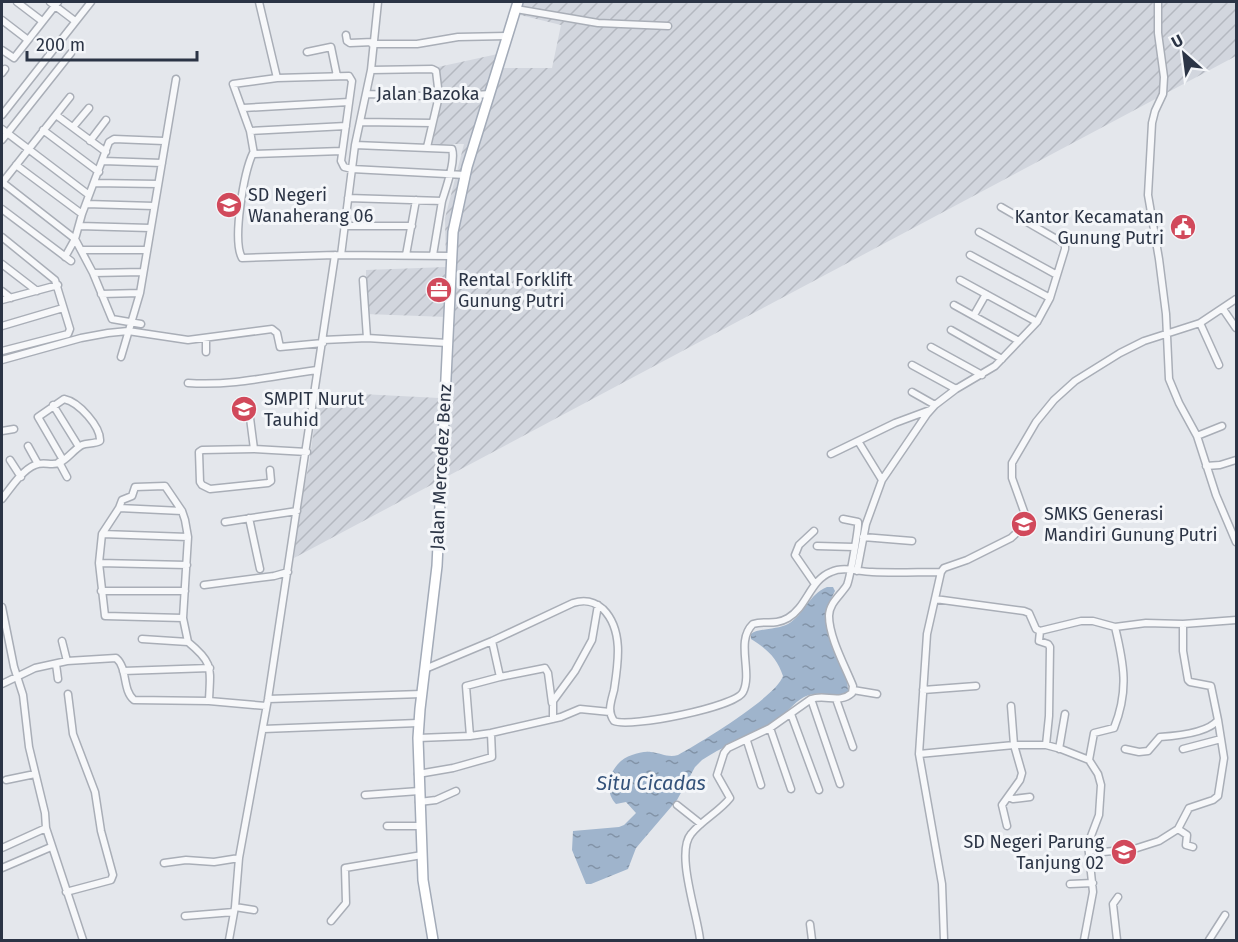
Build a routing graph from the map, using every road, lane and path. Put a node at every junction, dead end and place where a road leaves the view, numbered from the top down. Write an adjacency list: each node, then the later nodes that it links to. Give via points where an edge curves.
1 (17, 2): 9 (street)
2 (91, 2): 10 (street)
3 (259, 2): 21 (street)
4 (378, 2): 15 (street)
5 (1158, 2): 110 (street, via 1164,77 1163,94 1152,123 1148,195)
6 (54, 3): 9 (street); 10 (street)
7 (517, 5): 11 (street, via 598,23); 13 (main road, Jalan Mercedez Benz)
8 (2, 20): 14 (street)
9 (42, 21): 14 (street)
10 (75, 21): 30 (street)
11 (668, 26)
12 (346, 35): 15 (street, via 350,43)
13 (507, 36): 15 (street, via 458,37 417,44); 24 (main road, Jalan Mercedez Benz)
14 (28, 40): 16 (street, via 14,58)
15 (372, 43): 19 (street)
16 (2, 50)
17 (307, 52): 20 (street, via 331,47)
18 (71, 53): 37 (street)
19 (371, 70): 23 (street); 25 (street, via 433,69)
20 (337, 76): 21 (street); 27 (street, via 352,78)
21 (277, 78): 29 (street, via 234,82)
22 (176, 79): 42 (street)
23 (366, 94): 25 (street, Jalan Bazoka); 33 (street)
24 (489, 94): 25 (street, Jalan Bazoka); 55 (main road, Jalan Mercedez Benz)
25 (438, 96): 34 (street)
26 (70, 97): 31 (street)
27 (349, 102): 29 (street); 35 (street)
28 (89, 108): 36 (street)
29 (243, 108): 39 (street)
30 (2, 115)
31 (56, 115): 36 (street); 38 (street)
32 (106, 120): 41 (street)
33 (361, 122): 34 (street); 43 (street)
34 (432, 123): 44 (street)
35 (346, 126): 39 (street); 47 (street)
36 (73, 127): 41 (street)
37 (4, 130): 40 (street); 45 (street)
38 (43, 130): 45 (street); 53 (street)
39 (250, 132): 48 (street)
40 (2, 140)
41 (90, 141): 46 (street)
42 (164, 141): 46 (street, via 114,139); 50 (street)
43 (356, 145): 44 (street); 52 (street)
44 (427, 147): 54 (street, via 453,150)
45 (28, 149): 51 (street); 59 (street)
46 (105, 152): 49 (street)
47 (342, 152): 48 (street); 52 (street, via 341,164)
48 (253, 153): 77 (street, via 245,175 238,237 242,258)
49 (103, 160): 50 (street); 53 (street)
50 (162, 163): 58 (street)
51 (16, 165): 56 (street); 67 (street)
52 (352, 169): 54 (street); 60 (street)
53 (99, 172): 57 (street)
54 (450, 175): 55 (street); 62 (street)
55 (465, 175): 81 (main road, Jalan Mercedez Benz)
56 (2, 183): 74 (street)
57 (94, 183): 58 (street); 59 (street)
58 (158, 184): 64 (street)
59 (89, 195): 63 (street)
60 (348, 198): 61 (street); 69 (street)
61 (416, 200): 62 (street); 70 (street)
62 (442, 201): 79 (street)
63 (86, 204): 64 (street); 67 (street)
64 (154, 206): 71 (street)
65 (1001, 207): 85 (street, via 1065,244)
66 (2, 209): 74 (street, via 68,259)
67 (82, 214): 68 (street)
68 (79, 226): 71 (street); 74 (street)
69 (345, 226): 70 (street); 77 (street)
70 (412, 226): 78 (street)
71 (150, 228): 76 (street)
72 (979, 232): 85 (street)
73 (2, 237): 88 (street, via 50,274)
74 (75, 239): 75 (street)
75 (81, 250): 76 (street); 84 (street)
76 (147, 250): 83 (street)
77 (338, 255): 78 (street); 114 (street)
78 (406, 255): 79 (street)
79 (433, 255): 81 (street)
80 (970, 255): 95 (street)
81 (452, 256): 115 (main road, Jalan Mercedez Benz)
82 (2, 264): 90 (street)
83 (143, 272): 84 (street); 91 (street)
84 (93, 273): 92 (street)
85 (1057, 275): 95 (street)
86 (363, 280): 112 (street)
87 (960, 280): 93 (street)
88 (58, 285): 90 (street); 99 (street)
89 (2, 291): 94 (street)
90 (37, 291): 94 (street)
91 (140, 293): 92 (street); 102 (street)
92 (101, 294): 102 (street, via 113,320)
93 (986, 294): 101 (street); 103 (street)
94 (11, 298): 97 (street)
95 (1050, 298): 103 (street)
96 (1236, 299): 100 (street)
97 (2, 300)
98 (954, 305): 101 (street)
99 (63, 308): 106 (street); 117 (street, via 68,334)
100 (1223, 309): 104 (street); 107 (street)
101 (974, 315): 113 (street)
102 (132, 322): 105 (street); 109 (street)
103 (1037, 322): 113 (street)
104 (1200, 323): 110 (street); 123 (street)
105 (141, 324)
106 (2, 326)
107 (1236, 328)
108 (951, 330): 120 (street)
109 (128, 331): 111 (street, via 188,340); 119 (street); 121 (street, via 81,338)
110 (1167, 333): 135 (street, via 1171,386); 171 (street, via 1120,353 1053,400 1035,422 1012,463 1012,478 1026,517 1023,527 1011,538)
111 (206, 338): 114 (street, via 272,329 280,347); 118 (street)
112 (367, 338): 114 (street); 115 (street)
113 (1018, 341): 120 (street)
114 (323, 342): 124 (street)
115 (447, 343): 191 (main road, Jalan Mercedez Benz, via 437,566)
116 (931, 347): 125 (street)
117 (2, 351)
118 (206, 351)
119 (121, 357)
120 (1002, 358): 125 (street)
121 (2, 360)
122 (912, 365): 127 (street)
123 (1219, 365)
124 (317, 370): 126 (street, via 215,385); 140 (street)
125 (982, 375): 127 (street)
126 (188, 383)
127 (956, 389): 130 (street)
128 (912, 392): 130 (street)
129 (54, 405): 138 (street); 138 (street, via 64,399 74,402 100,435 98,442); 144 (street, via 38,419)
130 (933, 407): 136 (street); 150 (street)
131 (250, 418): 139 (street)
132 (1222, 426): 135 (street)
133 (14, 429): 134 (street)
134 (2, 431)
135 (1197, 436): 146 (street)
136 (858, 441): 141 (street); 150 (street)
137 (28, 446): 145 (street)
138 (79, 447): 144 (street)
139 (254, 449): 140 (street); 147 (street, via 200,450 202,485 214,490 268,483)
140 (307, 452): 154 (street)
141 (831, 454)
142 (1236, 459): 146 (street)
143 (10, 460): 148 (street)
144 (61, 461): 145 (street); 149 (street)
145 (38, 464): 148 (street)
146 (1206, 466): 163 (street)
147 (270, 470)
148 (21, 477): 151 (street)
149 (67, 477)
150 (882, 480): 161 (street)
151 (2, 495)
152 (119, 508): 153 (street); 153 (street, via 122,500 132,496 135,487 162,485); 159 (street)
153 (182, 511): 160 (street)
154 (297, 511): 155 (street); 170 (street)
155 (249, 518): 157 (street); 168 (street)
156 (843, 519): 165 (street, via 859,523)
157 (225, 522)
158 (814, 531): 172 (street, via 799,545 795,555)
159 (102, 534): 160 (street); 166 (street)
160 (188, 537): 167 (street)
161 (863, 537): 162 (street); 169 (street)
162 (912, 541)
163 (1236, 542)
164 (817, 546): 165 (street)
165 (854, 547): 169 (street)
166 (99, 563): 167 (street); 174 (street)
167 (187, 565): 175 (street)
168 (260, 568)
169 (854, 570): 171 (street); 172 (street, via 832,571); 198 (street, via 829,614)
170 (288, 572): 173 (street); 206 (street)
171 (941, 572): 176 (street)
172 (815, 584): 209 (street, via 799,609 788,618 749,627 744,689 736,700 643,722 618,723)
173 (204, 585)
174 (101, 591): 175 (street); 179 (street, via 104,617)
175 (184, 591): 179 (street)
176 (935, 599): 183 (street, via 1024,611); 199 (street, via 927,634)
177 (598, 605): 186 (street, via 584,600 573,603); 207 (street, via 588,648); 209 (street, via 617,633)
178 (2, 607): 193 (street)
179 (183, 618): 187 (street)
180 (1236, 620): 181 (street)
181 (1183, 624): 182 (street); 213 (street, via 1188,680 1211,686)
182 (1115, 627): 183 (street, via 1081,621); 229 (street, via 1123,660 1122,703 1114,728 1094,733)
183 (1040, 631): 223 (street, via 1039,641 1050,647)
184 (142, 639): 187 (street)
185 (62, 641): 188 (street)
186 (492, 641): 191 (street); 194 (street)
187 (188, 642): 190 (street)
188 (67, 662): 189 (street); 192 (street, via 116,658)
189 (56, 664): 193 (street, via 29,669); 195 (street)
190 (210, 668): 192 (street); 205 (street)
191 (425, 669): 201 (main road, Jalan Mercedez Benz)
192 (123, 671): 205 (street, via 134,700)
193 (18, 677): 196 (street); 230 (street)
194 (500, 677): 207 (street, via 545,668); 218 (street, via 466,686)
195 (58, 679)
196 (2, 684)
197 (976, 686): 199 (street)
198 (853, 690): 202 (street); 204 (street, via 851,696)
199 (923, 690): 228 (street)
200 (68, 694): 260 (street, via 73,734 95,792 100,831 113,875 109,882)
201 (422, 694): 206 (street); 214 (main road, Jalan Mercedez Benz)
202 (877, 694)
203 (811, 699): 204 (street); 210 (street); 233 (street)
204 (836, 699): 224 (street)
205 (209, 701): 206 (street)
206 (267, 703): 216 (street)
207 (552, 704): 212 (street)
208 (1011, 706): 222 (street)
209 (610, 712): 212 (street, via 580,709)
210 (791, 714): 215 (street); 237 (street)
211 (1065, 714): 225 (street)
212 (553, 719): 217 (street)
213 (1218, 720): 220 (street); 227 (street, via 1186,734 1160,737 1148,751)
214 (418, 723): 216 (street); 219 (main road, Jalan Mercedez Benz)
215 (770, 728): 221 (street); 235 (street)
216 (263, 729): 255 (street)
217 (491, 733): 218 (street); 231 (street, via 492,757)
218 (470, 736): 219 (street)
219 (418, 738): 231 (main road, Jalan Mercedez Benz)
220 (1221, 739): 226 (street); 249 (street, via 1224,758 1218,796 1189,808)
221 (747, 741): 234 (street); 244 (street, via 724,753 717,775 730,798)
222 (1014, 745): 223 (street); 228 (street); 240 (street, via 1022,773)
223 (1046, 745): 225 (street)
224 (853, 747)
225 (1059, 748): 229 (street)
226 (1183, 748)
227 (1125, 749)
228 (919, 754): 273 (street, via 942,884)
229 (1089, 760): 253 (street, via 1101,785 1099,815 1089,838)
230 (35, 774): 232 (street); 248 (street)
231 (418, 774): 236 (main road, Jalan Mercedez Benz)
232 (6, 780)
233 (840, 784)
234 (760, 785)
235 (791, 789)
236 (419, 790): 239 (street); 242 (main road, Jalan Mercedez Benz)
237 (819, 790)
238 (456, 791): 242 (street)
239 (365, 795)
240 (1008, 797): 241 (street); 247 (street, via 1002,805)
241 (1030, 797)
242 (419, 802): 246 (main road, Jalan Mercedez Benz)
243 (677, 805): 244 (street)
244 (701, 824): 271 (street, via 689,837 686,866)
245 (387, 826): 246 (street)
246 (420, 826): 254 (main road, Jalan Mercedez Benz)
247 (1007, 826)
248 (46, 828): 250 (street); 252 (street)
249 (1178, 829): 251 (street, via 1186,835 1186,846); 253 (street, via 1143,847)
250 (51, 846): 257 (street); 260 (street)
251 (1193, 847)
252 (2, 848)
253 (1089, 850): 258 (street)
254 (422, 855): 266 (street, via 345,868 346,903); 270 (main road, Jalan Mercedez Benz)
255 (239, 858): 256 (street); 262 (street)
256 (164, 863)
257 (2, 868)
258 (1092, 883): 259 (street); 274 (street)
259 (1070, 884)
260 (66, 892): 268 (street)
261 (1118, 897): 275 (street, via 1113,902)
262 (234, 909): 263 (street); 265 (street); 269 (street)
263 (254, 910)
264 (1225, 915): 276 (street)
265 (185, 916)
266 (331, 921)
267 (810, 924): 272 (street)
268 (83, 940)
269 (229, 940)
270 (433, 940)
271 (700, 940)
272 (812, 940)
273 (944, 940)
274 (1084, 940)
275 (1117, 940)
276 (1209, 940)

